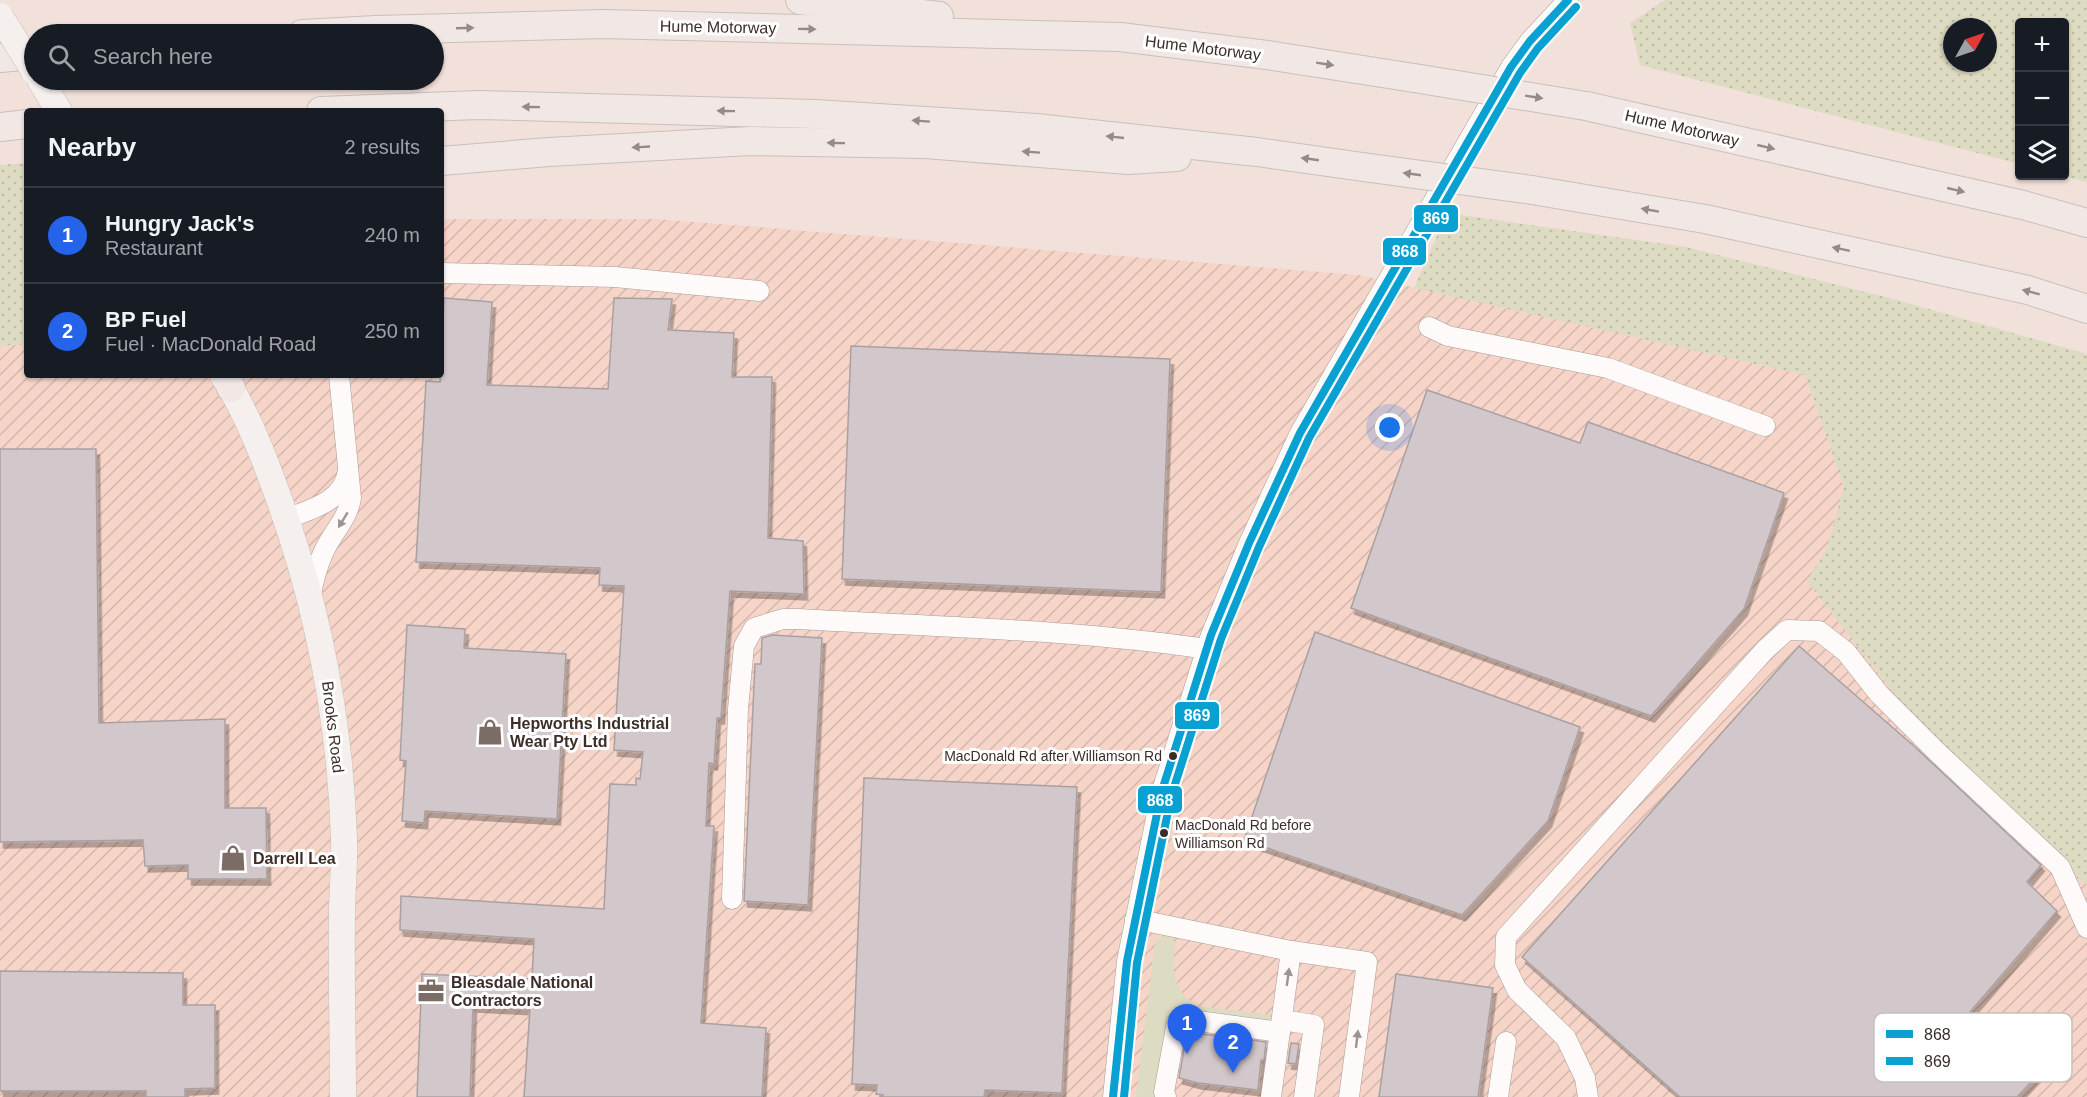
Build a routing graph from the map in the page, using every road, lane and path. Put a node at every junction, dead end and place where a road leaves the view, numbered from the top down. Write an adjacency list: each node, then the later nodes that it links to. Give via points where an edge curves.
1 (800, 0): 5 (highway)
2 (1568, 0): 27 (street, via 1511,67 1300,433 1249,543)
3 (0, 16): 6 (main road, bridge)
4 (444, 28): 5 (highway, Hume Motorway, one-way to 5, via 603,24)
5 (1120, 37): 16 (highway, Hume Motorway, one-way to 16, bridge, via 1267,55 1586,106)
6 (24, 55)
7 (24, 56): 8 (highway)
8 (0, 58)
9 (46, 90): 10 (main road)
10 (57, 108)
11 (400, 108): 14 (highway, one-way to 11, via 1036,128 816,114 478,105)
12 (24, 124): 13 (highway)
13 (0, 127)
14 (1257, 152): 15 (highway, one-way to 15, via 1128,160 925,144 750,141); 19 (highway, one-way to 14, bridge, via 2028,290 1705,219 1532,190)
15 (444, 161)
16 (2087, 223)
17 (444, 273): 18 (street, via 615,277)
18 (759, 291)
19 (2087, 309)
20 (1429, 327): 23 (street, via 1448,336 1608,368)
21 (339, 378): 24 (street)
22 (227, 379): 25 (main road, Brooks Road, via 259,446)
23 (1766, 426)
24 (348, 463): 25 (street, via 338,494); 26 (street, one-way to 26, via 350,505 320,560)
25 (286, 519): 26 (main road, Brooks Road)
26 (310, 601): 34 (main road, Brooks Road, via 330,699 342,810)
27 (1207, 649): 28 (street, via 1066,634 798,619 783,619 754,628 744,646 738,709); 29 (street, via 1161,794)
28 (732, 899)
29 (1135, 920): 31 (street); 35 (street)
30 (2087, 928): 41 (street, via 2060,867 1879,694 1846,652 1819,631 1787,630 1506,937 1505,965 1517,990 1566,1038 1585,1078)
31 (1292, 951): 32 (street, one-way to 31); 39 (street, one-way to 31, via 1367,962)
32 (1281, 1026): 36 (street, via 1183,1019 1177,1023); 37 (street); 38 (street, via 1314,1025)
33 (1506, 1042): 40 (street)
34 (343, 1097)
35 (1113, 1097)
36 (1166, 1097)
37 (1271, 1097)
38 (1304, 1097)
39 (1350, 1097)
40 (1498, 1097)
41 (1588, 1097)

